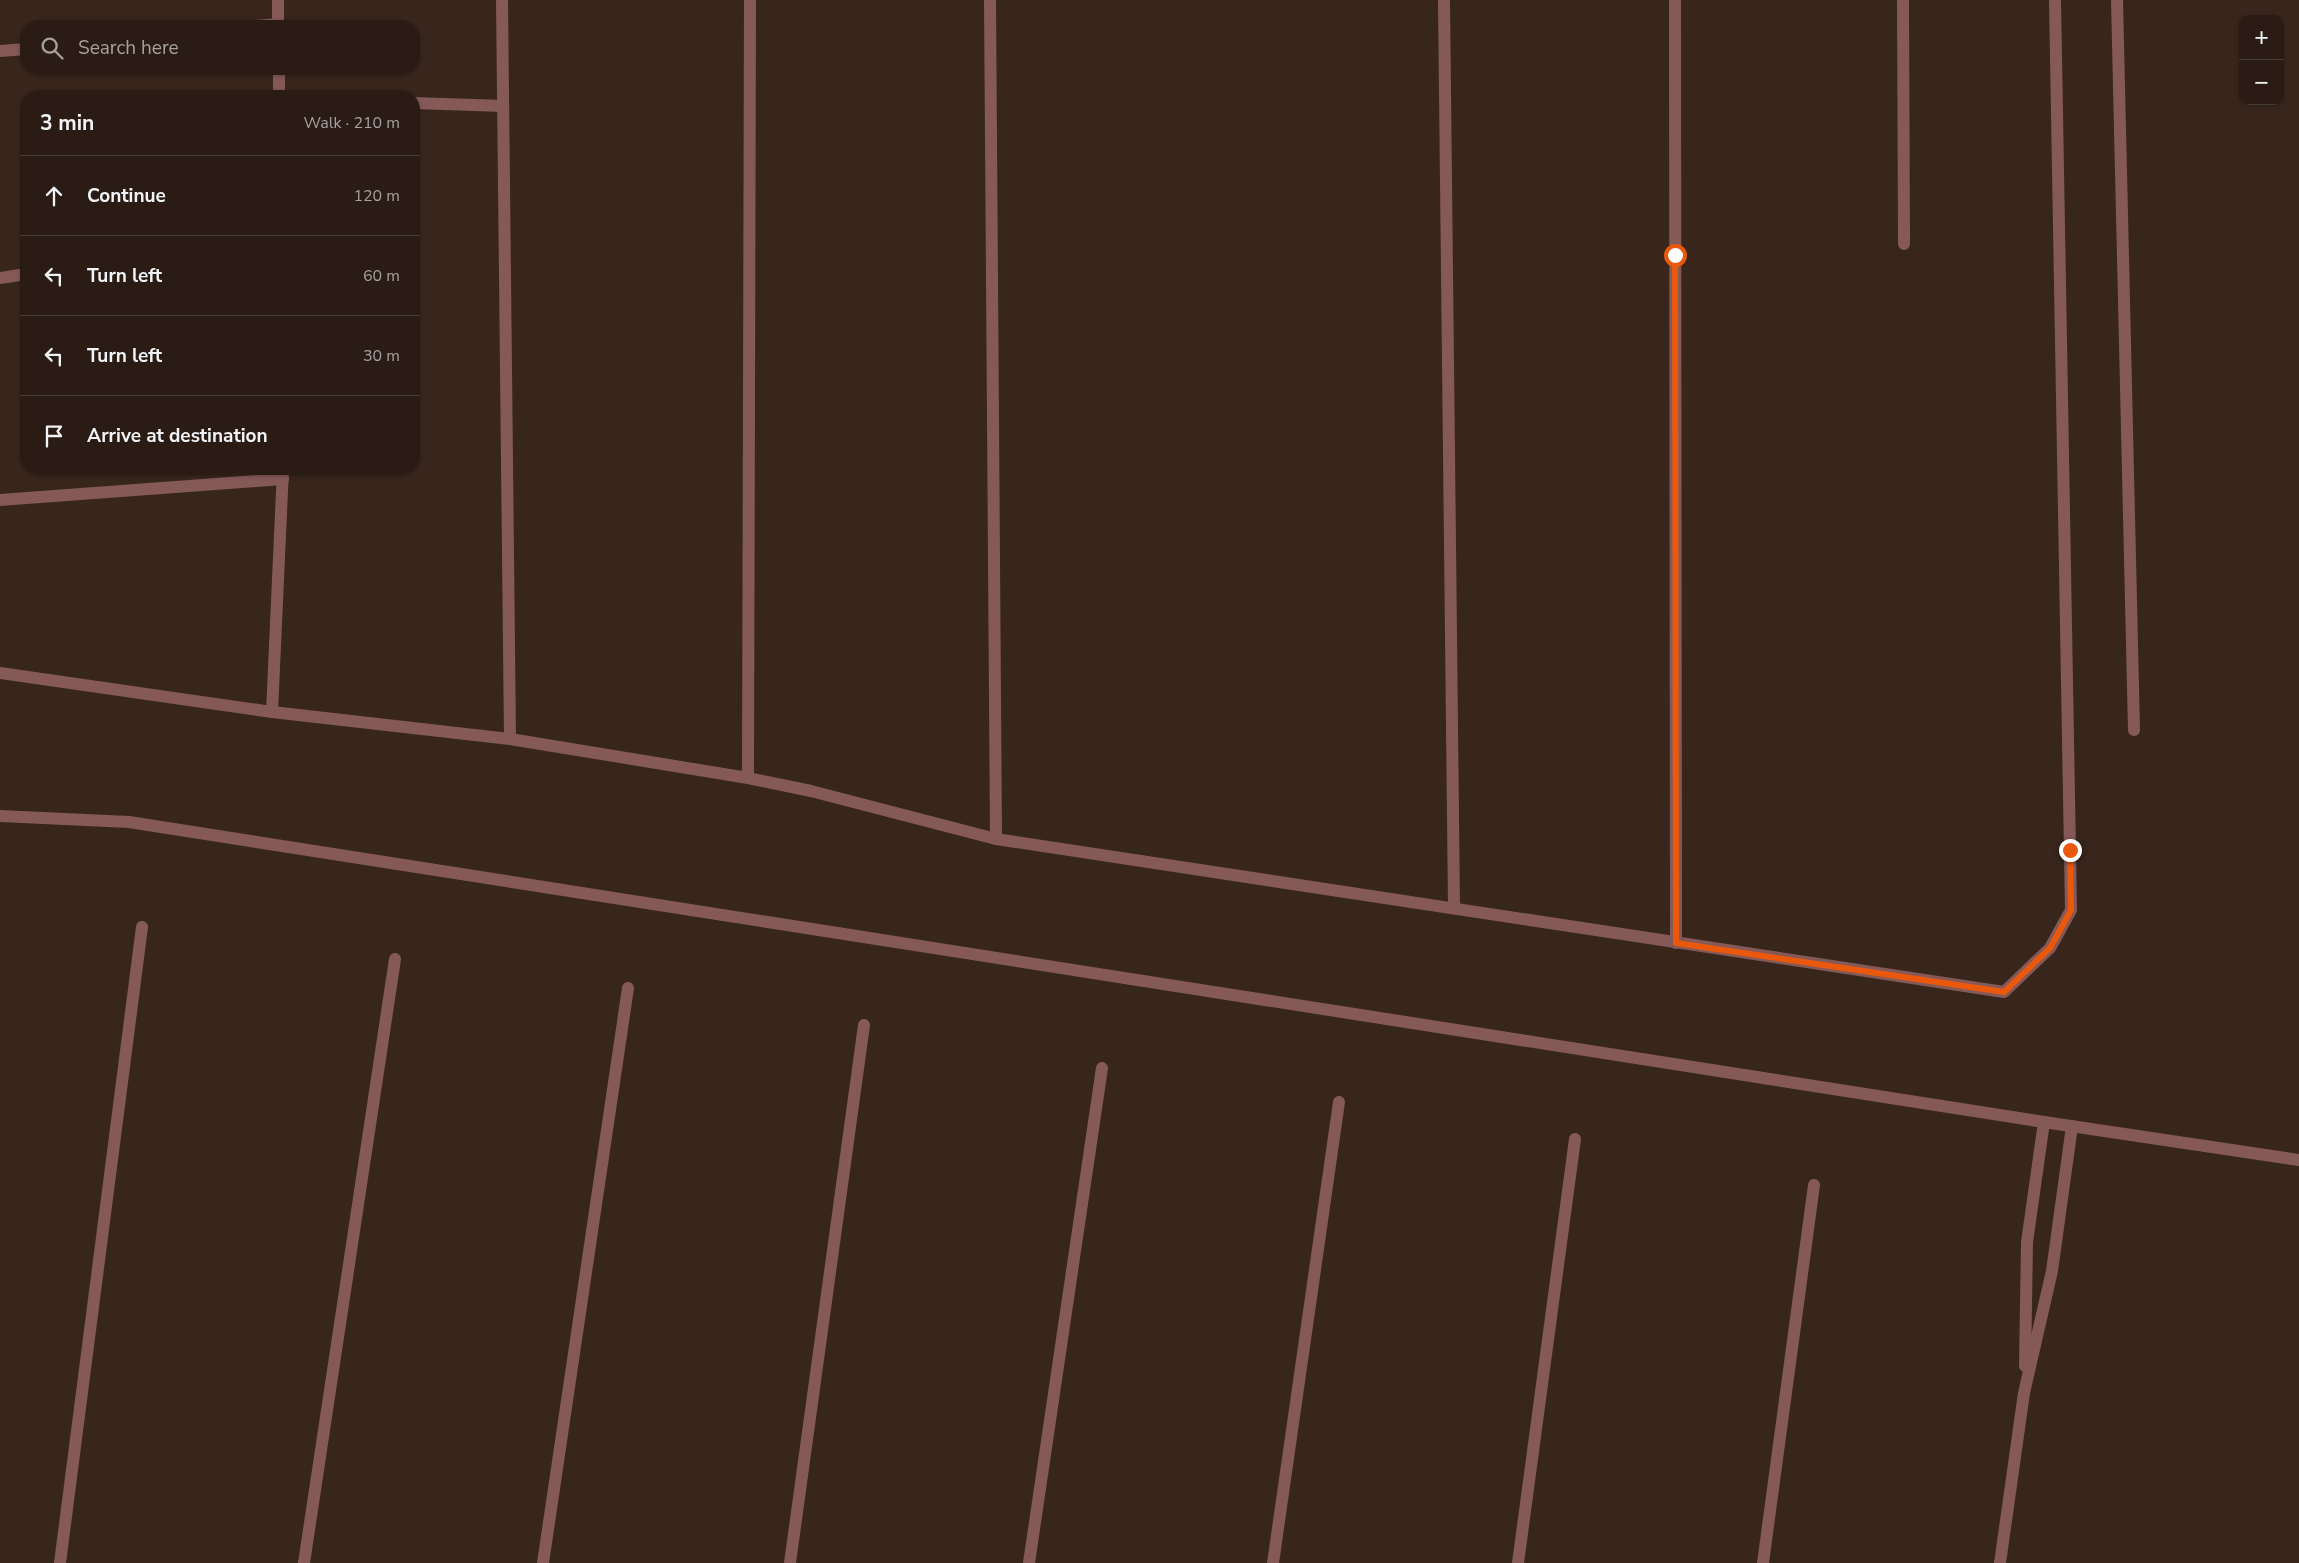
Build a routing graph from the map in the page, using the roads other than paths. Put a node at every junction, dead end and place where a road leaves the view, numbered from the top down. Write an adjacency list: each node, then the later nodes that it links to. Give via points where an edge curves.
1 (278, 0): 10 (street)
2 (502, 0): 16 (street)
3 (750, 0): 27 (street)
4 (990, 0): 29 (street)
5 (1444, 0): 30 (street)
6 (1675, 0): 32 (street)
7 (1903, 0): 17 (street)
8 (2055, 0): 32 (street, via 2071,910 2050,948 2004,992)
9 (2117, 0): 25 (street)
10 (278, 20)
11 (20, 49): 12 (street)
12 (0, 51)
13 (278, 75): 14 (street)
14 (279, 90)
15 (420, 103): 16 (street)
16 (503, 106): 26 (street)
17 (1904, 244)
18 (20, 275): 19 (street)
19 (0, 278)
20 (272, 475): 22 (street)
21 (283, 475): 24 (street)
22 (0, 500)
23 (0, 673): 24 (street)
24 (272, 712): 26 (street)
25 (2134, 730)
26 (510, 739): 27 (street)
27 (748, 778): 29 (street)
28 (0, 816): 38 (street, via 129,822)
29 (996, 839): 30 (street)
30 (1454, 907): 32 (street)
31 (142, 927): 44 (street)
32 (1676, 943)
33 (395, 959): 45 (street)
34 (628, 988): 46 (street)
35 (864, 1025): 47 (street)
36 (1102, 1068): 48 (street)
37 (1339, 1102): 49 (street)
38 (2044, 1122): 39 (street); 43 (street, via 2027,1242)
39 (2072, 1126): 41 (street); 43 (street, via 2052,1271)
40 (1575, 1139): 50 (street)
41 (2299, 1160)
42 (1814, 1185): 51 (street)
43 (2024, 1393): 52 (street)
44 (60, 1563)
45 (304, 1563)
46 (543, 1563)
47 (790, 1563)
48 (1029, 1563)
49 (1273, 1563)
50 (1518, 1563)
51 (1763, 1563)
52 (2000, 1563)

